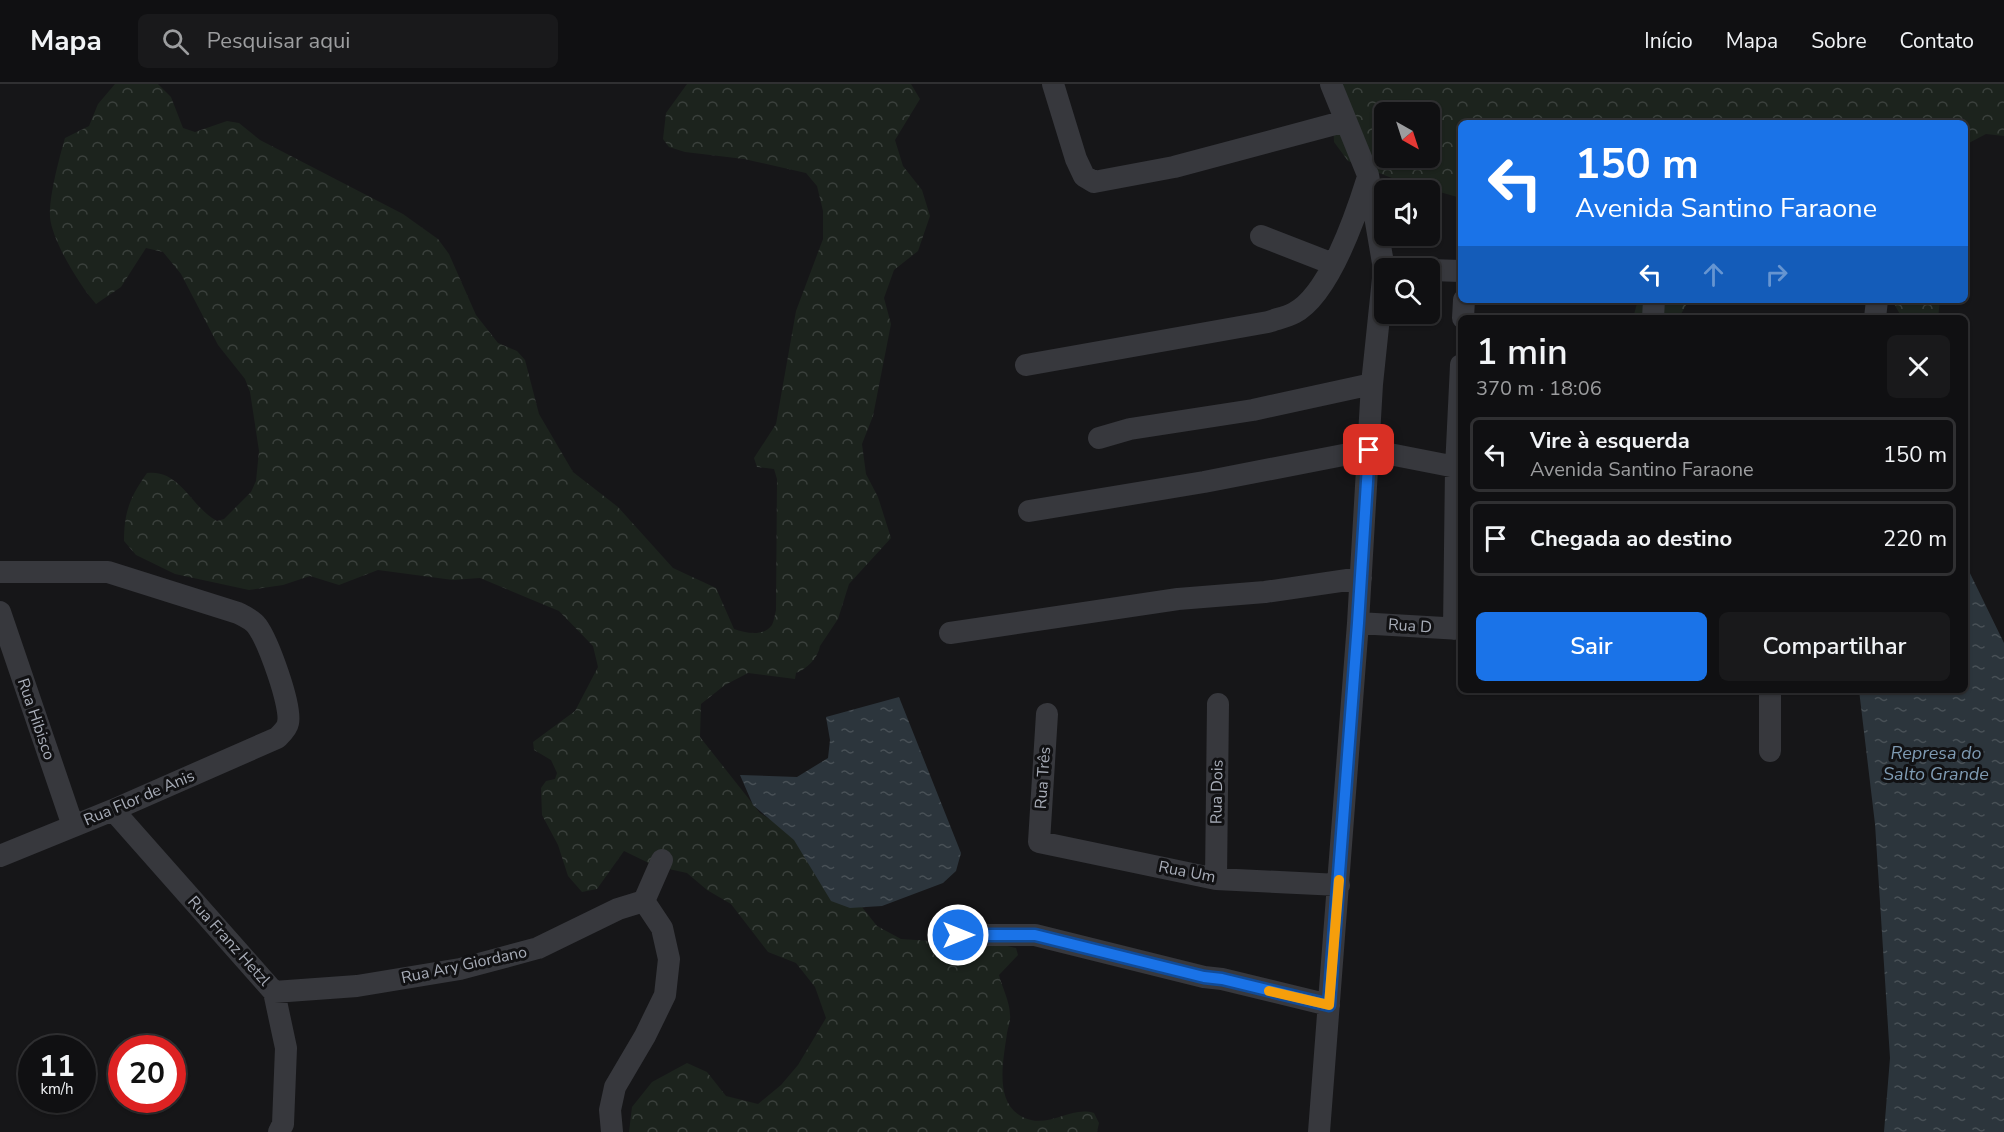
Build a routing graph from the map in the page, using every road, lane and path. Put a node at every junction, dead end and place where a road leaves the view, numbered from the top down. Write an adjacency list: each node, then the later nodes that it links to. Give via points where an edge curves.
1 (1053, 84): 3 (street, via 1076,159 1084,176 1094,182 1174,167)
2 (1331, 84): 3 (street)
3 (1346, 121): 4 (street)
4 (1368, 176): 6 (street); 7 (street, via 1354,222)
5 (1261, 236): 7 (street)
6 (1382, 258)
7 (1333, 264): 11 (street, via 1316,293 1295,313 1268,322)
8 (1440, 270): 9 (street)
9 (1458, 271)
10 (1378, 324): 12 (street)
11 (1026, 365)
12 (1372, 384): 13 (street); 14 (street)
13 (1100, 438)
14 (1369, 450): 15 (street); 16 (street); 18 (street)
15 (1458, 468): 21 (street)
16 (1029, 511)
17 (0, 572): 27 (street, Rua Flor de Anis, via 108,572 238,613 256,623 267,644 289,710 288,726 277,738)
18 (1361, 578): 20 (street); 22 (street, via 1178,599)
19 (0, 612): 28 (street, Rua Hibisco)
20 (1358, 623): 21 (street, Rua D); 33 (street)
21 (1458, 630)
22 (950, 633)
23 (1770, 693): 26 (street)
24 (1218, 704): 32 (street, Rua Dois)
25 (1047, 714): 29 (street, Rua Três)
26 (1770, 751)
27 (112, 810): 28 (street, Rua Flor de Anis); 36 (street, Rua Franz Hetzl)
28 (73, 826): 30 (street, Rua Flor de Anis)
29 (1039, 842): 32 (street, Rua Um)
30 (0, 856)
31 (662, 860): 34 (street)
32 (1216, 879): 33 (street, Rua Um)
33 (1339, 885): 37 (street)
34 (644, 901): 36 (street, Rua Ary Giordano, via 618,909 538,948 460,969 357,986); 39 (street, via 662,928 669,959 665,995 615,1087 610,1110)
35 (958, 935): 37 (street, via 1035,935)
36 (274, 992): 38 (street, Rua Franz Hetzl, via 286,1048 283,1124)
37 (1329, 1005): 40 (street)
38 (279, 1132)
39 (612, 1132)
40 (1319, 1132)

